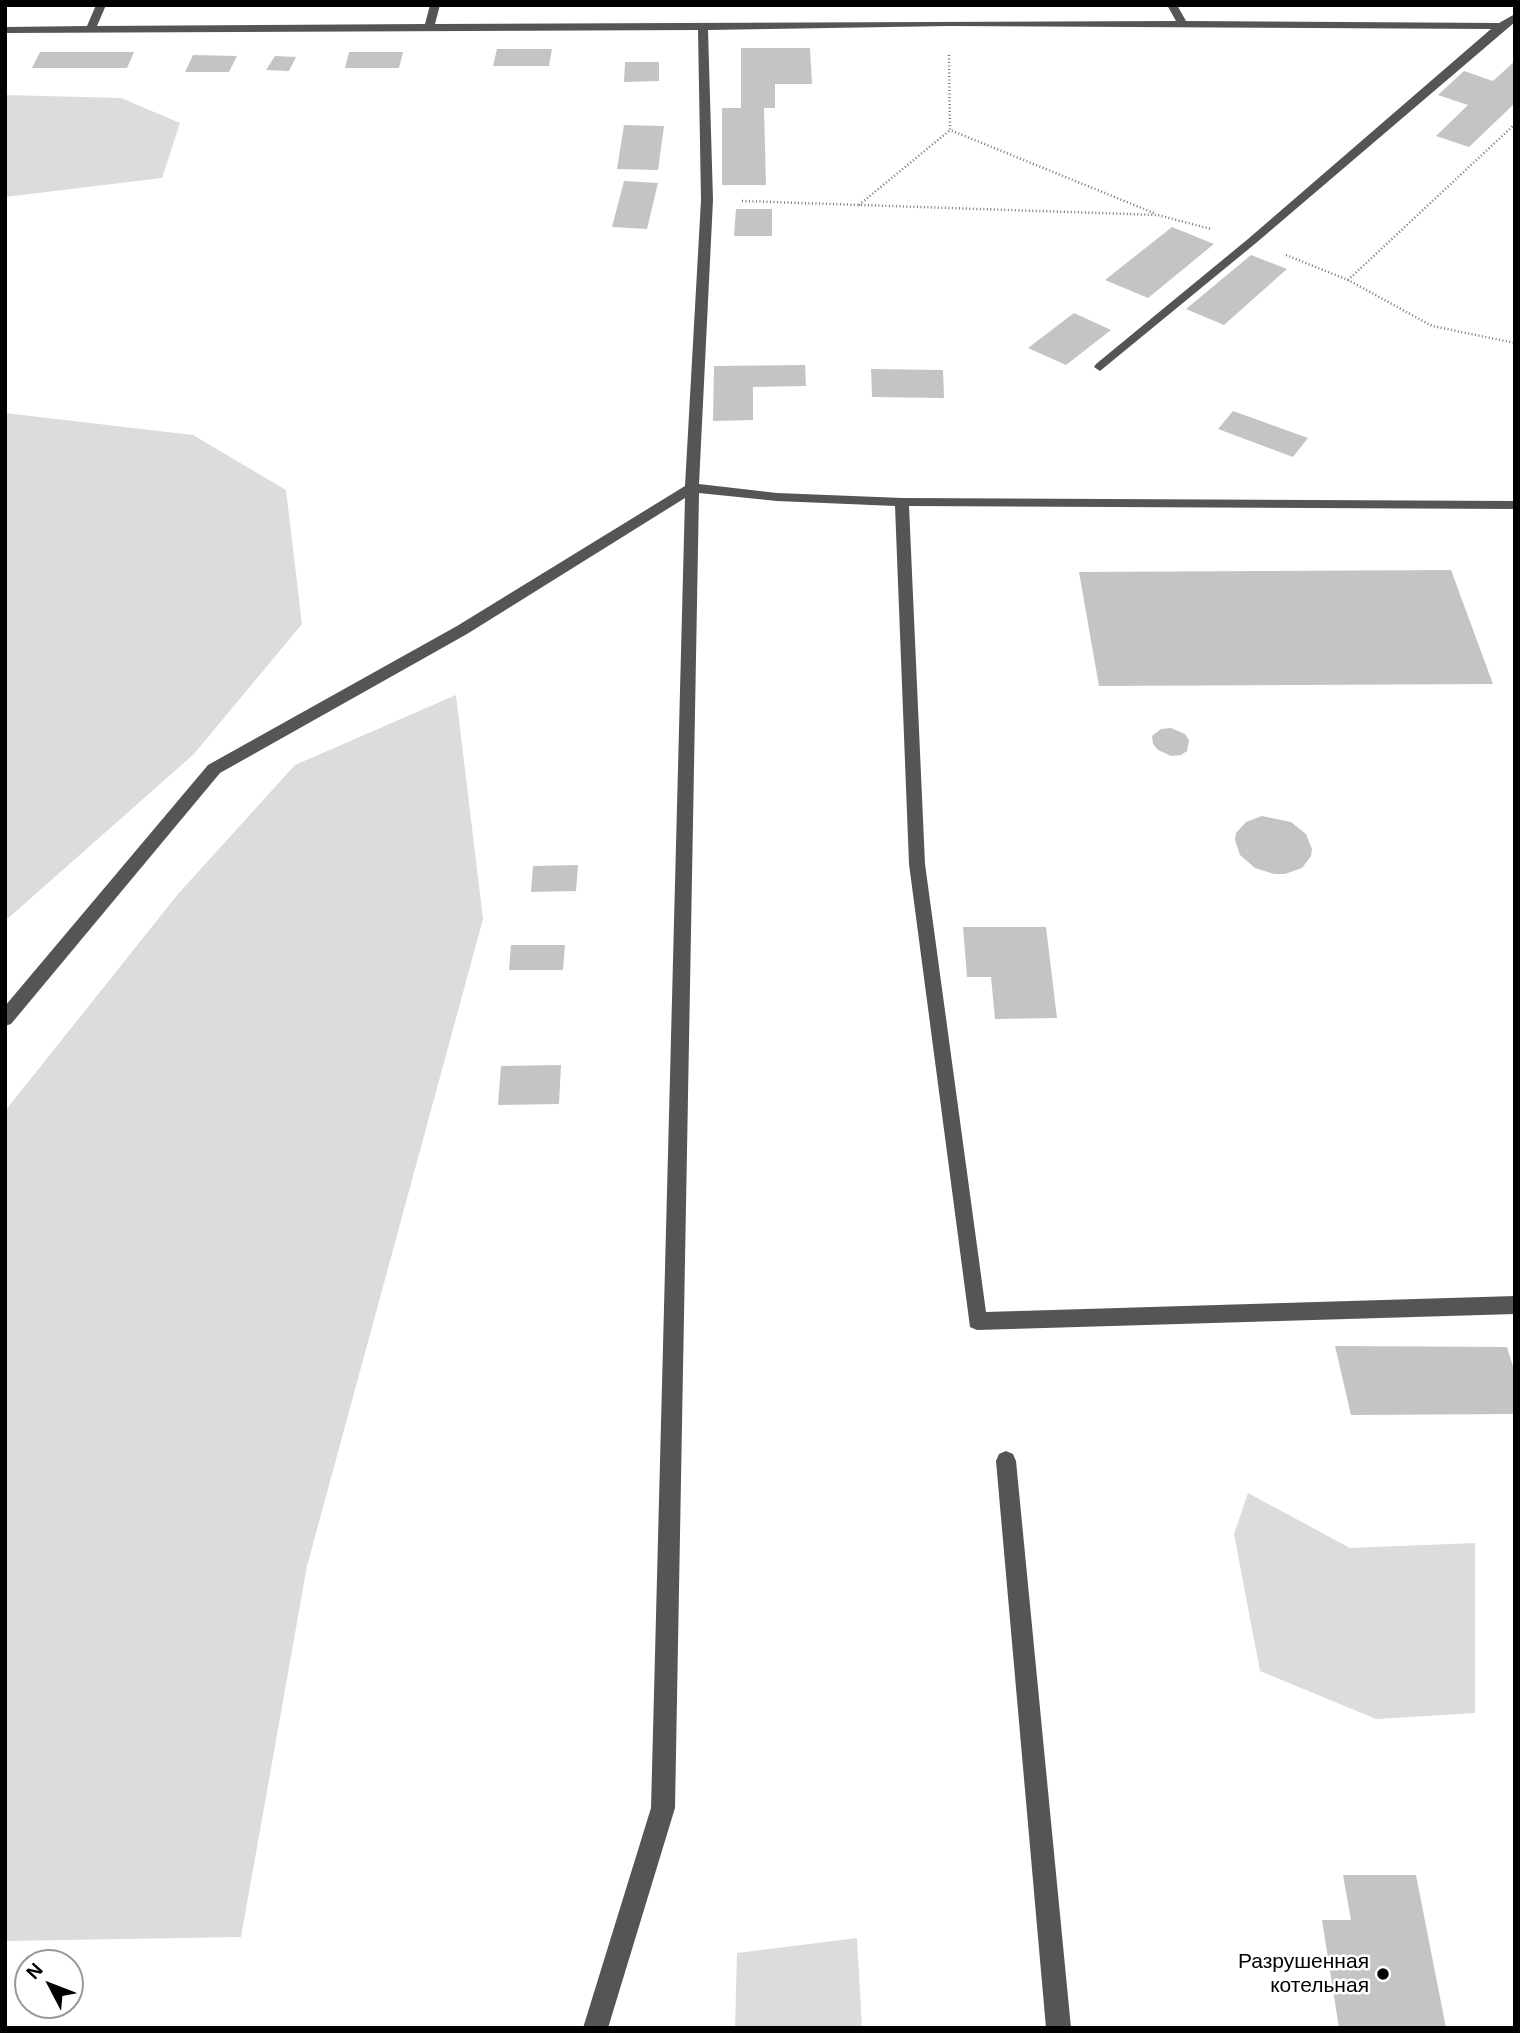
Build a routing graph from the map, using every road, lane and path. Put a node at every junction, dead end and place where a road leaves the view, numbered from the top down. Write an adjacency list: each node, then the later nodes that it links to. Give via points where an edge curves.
1 (101, 5): 11 (street)
2 (435, 5): 7 (street)
3 (1172, 5): 6 (street)
4 (1515, 17): 8 (street)
5 (948, 18): 6 (street); 9 (street); 13 (path)
6 (1181, 22): 8 (street)
7 (429, 26): 9 (street); 11 (street)
8 (1501, 26): 17 (street)
9 (703, 27): 14 (street)
10 (5, 30): 11 (street)
11 (90, 30)
12 (1515, 124): 18 (path)
13 (950, 130): 15 (path); 16 (path)
14 (707, 200): 15 (path); 21 (street)
15 (858, 206): 16 (path)
16 (1158, 215): 17 (path)
17 (1252, 241): 18 (path); 20 (street)
18 (1348, 281): 19 (path, via 1432,326)
19 (1515, 343)
20 (1100, 367)
21 (691, 488): 22 (street); 24 (street, via 463,630 214,769); 27 (street, via 663,1808)
22 (902, 502): 23 (street); 25 (street, via 917,864 977,1321)
23 (1515, 505)
24 (5, 1019)
25 (1515, 1305)
26 (1006, 1461): 28 (street)
27 (595, 2028)
28 (1059, 2028)

